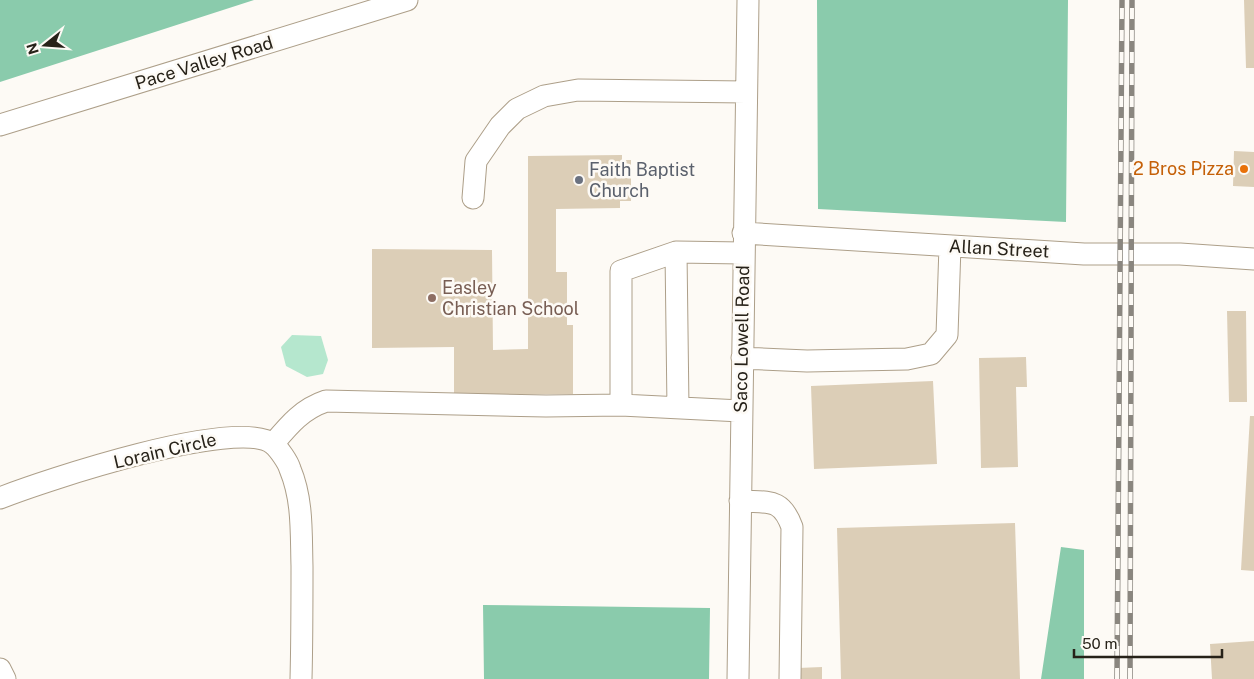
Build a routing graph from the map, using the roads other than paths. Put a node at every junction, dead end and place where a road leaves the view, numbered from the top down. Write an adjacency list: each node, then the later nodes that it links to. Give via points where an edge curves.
1 (407, 0): 4 (street, Pace Valley Road)
2 (748, 0): 3 (street, Saco Lowell Road)
3 (746, 92): 5 (street, via 578,90 544,96 517,109 500,126 476,162); 6 (street, Saco Lowell Road)
4 (0, 125)
5 (472, 198)
6 (743, 243): 7 (street, Allan Street); 8 (street, Allan Street); 10 (street, Saco Lowell Road)
7 (950, 246): 9 (street, Allan Street); 10 (street, via 947,335 931,354 906,359 807,361)
8 (676, 252): 11 (street, Allan Street, via 621,271); 12 (street)
9 (1254, 259)
10 (742, 358): 13 (street, Saco Lowell Road)
11 (621, 405): 12 (street); 14 (street, via 326,401 299,415)
12 (678, 408): 13 (street)
13 (741, 411): 16 (street, Saco Lowell Road)
14 (273, 444): 15 (street, Lorain Circle, via 252,437 212,438 35,484); 19 (street, via 290,468 301,505)
15 (0, 498)
16 (740, 501): 20 (street, Saco Lowell Road); 21 (street, via 776,504 786,512 792,527)
17 (0, 669): 18 (street)
18 (5, 679)
19 (301, 679)
20 (738, 679)
21 (790, 679)

